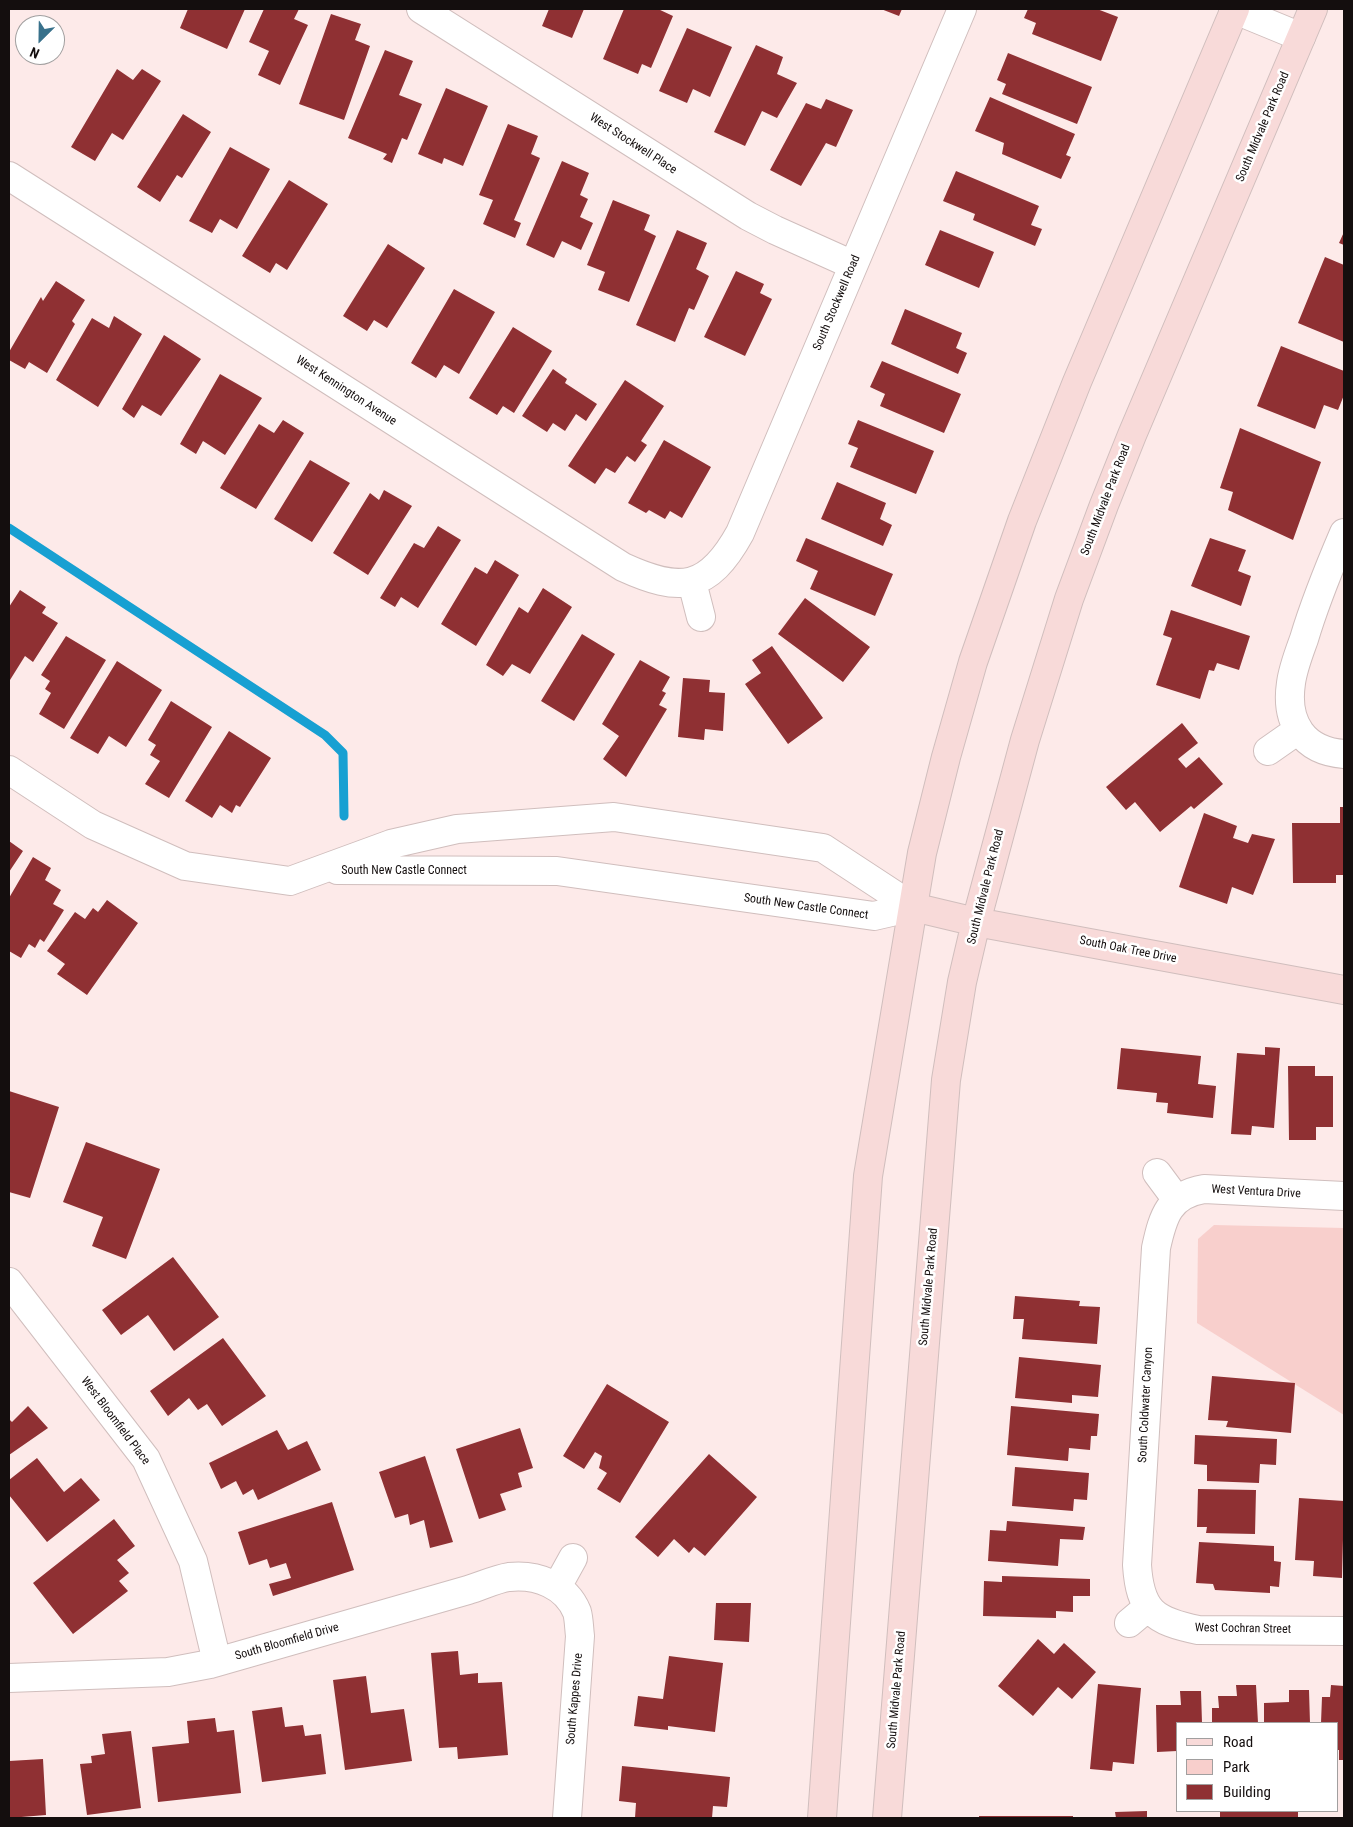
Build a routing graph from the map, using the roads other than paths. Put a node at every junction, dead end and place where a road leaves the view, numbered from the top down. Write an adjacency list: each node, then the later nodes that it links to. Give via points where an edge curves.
1 (422, 9): 7 (street, West Stockwell Place, via 748,216)
2 (962, 9): 7 (street, South Stockwell Road)
3 (1234, 9): 5 (street); 16 (main road, via 1064,413 1008,558 946,757 922,853)
4 (1313, 9): 5 (main road, South Midvale Park Road)
5 (1301, 37): 17 (main road, South Midvale Park Road, via 1142,409 1090,542 1053,646)
6 (9, 176): 9 (street, West Kennington Avenue, via 623,567 646,578 670,583)
7 (853, 265): 9 (street, South Stockwell Road, via 740,533 729,553 713,570)
8 (1344, 533): 11 (street, via 1315,602 1291,683 1290,708)
9 (692, 582): 10 (street)
10 (701, 617)
11 (1299, 731): 12 (street); 13 (street, via 1318,748)
12 (1268, 751)
13 (1344, 754)
14 (9, 770): 15 (street, South New Castle Connect, via 94,825 184,866 290,881)
15 (320, 870): 16 (street, South New Castle Connect, via 557,871 874,916); 16 (street, South New Castle Connect, via 391,844 457,829 614,817 823,848)
16 (913, 907): 17 (main road, South Oak Tree Drive); 30 (main road, via 868,1176)
17 (976, 922): 18 (main road, South Oak Tree Drive); 31 (main road, South Midvale Park Road, via 962,982 946,1080)
18 (1344, 990)
19 (1157, 1173): 21 (street)
20 (1344, 1196): 21 (street, West Ventura Drive, via 1204,1189 1190,1192)
21 (1174, 1202): 25 (street, South Coldwater Canyon, via 1163,1219 1156,1248 1138,1555)
22 (9, 1282): 27 (street, West Bloomfield Place, via 146,1459 193,1561)
23 (574, 1558): 24 (street)
24 (557, 1588): 27 (street, South Bloomfield Drive, via 529,1577 508,1578); 29 (street, South Kappes Drive, via 565,1592 577,1613 580,1636)
25 (1138, 1615): 26 (street, West Cochran Street, via 1198,1630)
26 (1344, 1631)
27 (217, 1662): 28 (street, South Bloomfield Drive, via 168,1672)
28 (9, 1678)
29 (567, 1818)
30 (822, 1818)
31 (887, 1818)

